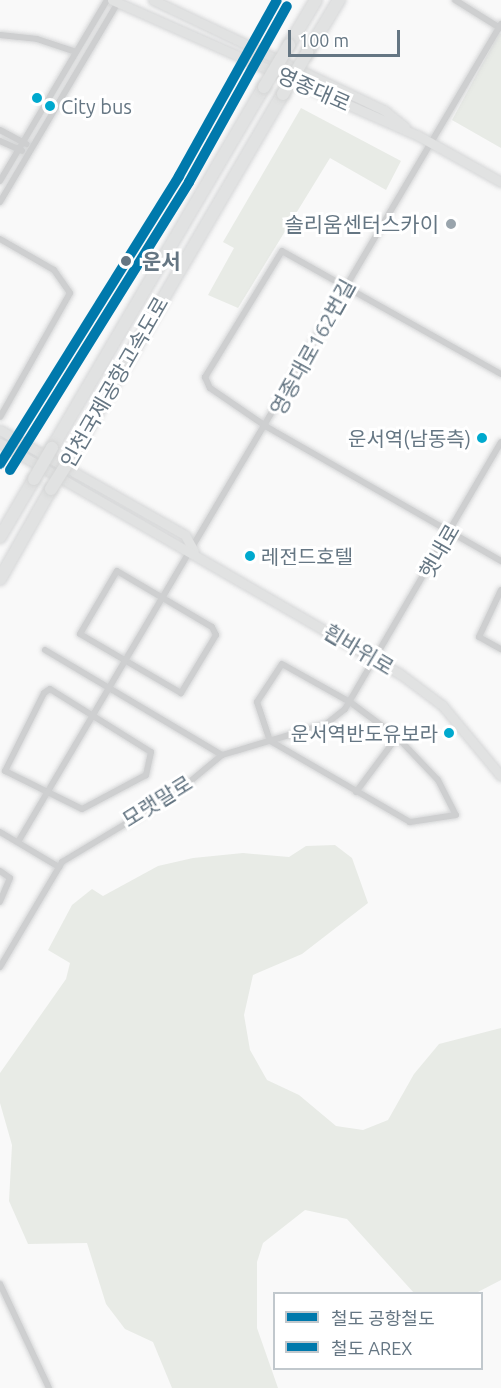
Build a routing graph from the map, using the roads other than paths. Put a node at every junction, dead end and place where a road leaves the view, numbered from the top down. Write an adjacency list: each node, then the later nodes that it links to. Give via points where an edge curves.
1 (153, 0): 10 (street, 영종대로, via 384,110)
2 (316, 0): 29 (highway, 인천국제공항고속도로, bridge)
3 (339, 0): 32 (highway, 인천국제공항고속도로, bridge)
4 (454, 0): 6 (street)
5 (114, 1): 8 (street); 10 (street, 영종대로); 14 (street)
6 (500, 27): 13 (street, 영종대로162번길)
7 (0, 35): 8 (street, via 37,39)
8 (76, 52): 12 (street)
9 (0, 130): 12 (street)
10 (417, 135): 13 (street, 영종대로)
11 (0, 141): 15 (street)
12 (23, 142): 14 (street); 15 (street)
13 (431, 143): 18 (street, 영종대로); 21 (street, 영종대로162번길)
14 (32, 147): 16 (street)
15 (19, 150): 16 (street); 17 (street)
16 (28, 154): 19 (street)
17 (0, 181)
18 (501, 182)
19 (0, 202)
20 (0, 239): 23 (street, via 63,278 70,292)
21 (347, 285): 22 (street); 24 (street, 영종대로162번길); 24 (street, via 282,251 208,366 210,388)
22 (501, 374)
23 (0, 417)
24 (267, 427): 28 (street); 30 (street, 영종대로162번길)
25 (0, 430): 30 (street, 흰바위로, via 185,536)
26 (501, 442): 28 (street, 햇내로)
27 (0, 443): 30 (street, 흰바위로, via 178,547)
28 (451, 530): 31 (street); 37 (street, 햇내로)
29 (0, 537)
30 (194, 551): 34 (street, 영종대로162번길); 37 (street, 흰바위로)
31 (501, 561)
32 (0, 579)
33 (501, 590): 35 (street, via 479,637)
34 (165, 598): 38 (street, 영종대로162번길); 38 (street, via 117,571 80,634); 38 (street, via 216,635 188,687 181,693 163,687)
35 (501, 649)
36 (45, 650): 39 (street)
37 (377, 659): 40 (street, 모랫말로); 45 (street, 흰바위로, via 442,705)
38 (127, 664): 39 (street, 영종대로162번길)
39 (110, 690): 41 (street, 영종대로162번길); 44 (street)
40 (350, 702): 42 (street); 43 (street, 모랫말로, via 326,723); 43 (street, via 282,664 257,702)
41 (95, 717): 47 (street, 영종대로162번길); 47 (street, via 50,690 44,693 5,771); 47 (street, via 151,752 146,775 82,809)
42 (397, 737): 46 (street); 46 (street, via 438,780 456,814 410,822)
43 (270, 741): 44 (street, 모랫말로); 46 (street)
44 (222, 754): 50 (street, 모랫말로, via 175,794 97,837)
45 (499, 770)
46 (356, 792)
47 (46, 795): 49 (street, 영종대로162번길)
48 (0, 832): 49 (street)
49 (18, 842): 50 (street)
50 (59, 867): 53 (street, 모랫말로)
51 (0, 871): 52 (street, via 10,878)
52 (0, 902)
53 (0, 968)
54 (0, 1284): 55 (street)
55 (49, 1388)

